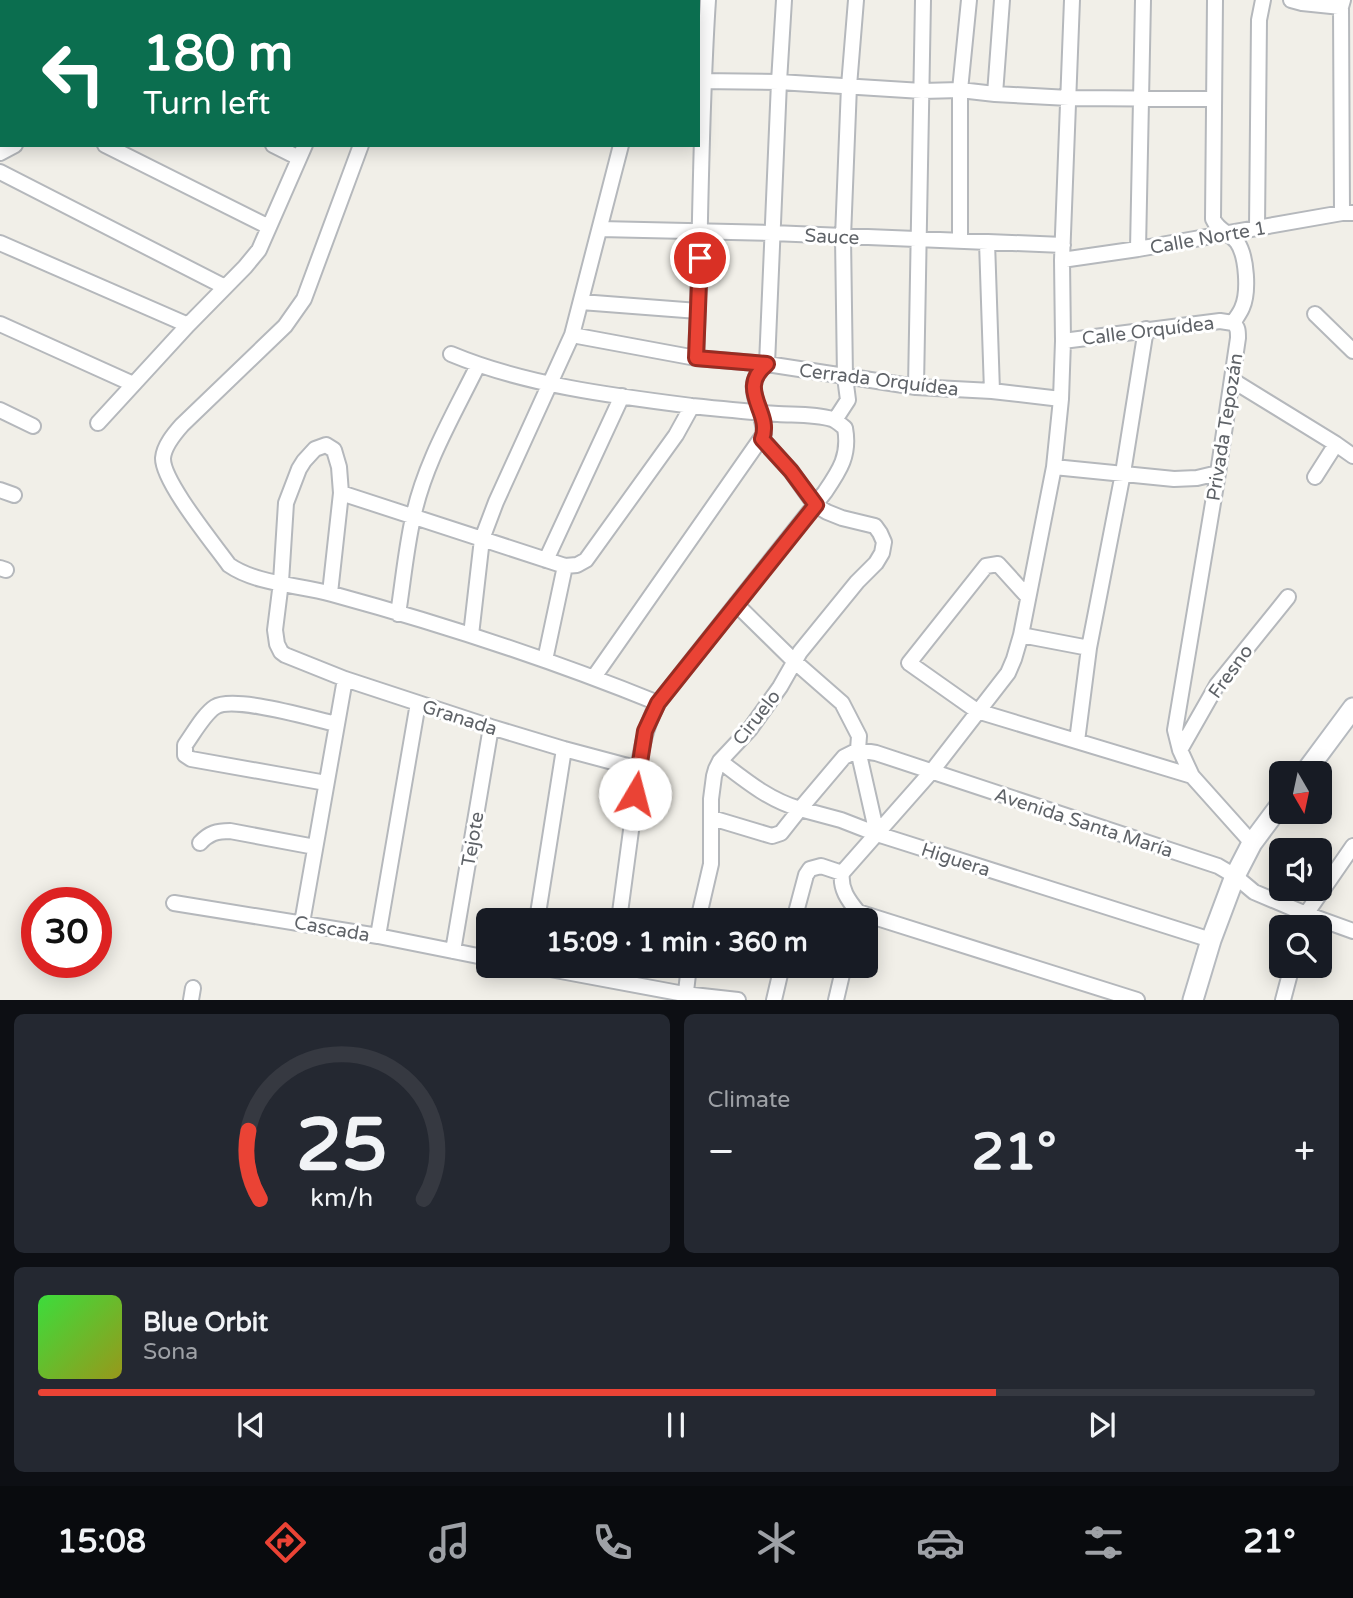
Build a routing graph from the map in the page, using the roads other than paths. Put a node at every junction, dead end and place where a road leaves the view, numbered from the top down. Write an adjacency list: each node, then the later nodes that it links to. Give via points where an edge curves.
1 (708, 0): 13 (street)
2 (784, 0): 14 (street)
3 (856, 0): 15 (street)
4 (923, 0): 16 (street)
5 (969, 0): 17 (street)
6 (1002, 0): 18 (street)
7 (1072, 0): 19 (street)
8 (1143, 0): 20 (street)
9 (1215, 0): 21 (street, Privada Tepozán)
10 (1263, 0): 30 (street)
11 (1291, 0): 12 (street)
12 (1342, 3): 28 (street)
13 (700, 81): 14 (street); 32 (street)
14 (779, 82): 15 (street); 33 (street)
15 (849, 86): 16 (street); 35 (street)
16 (922, 90): 17 (street); 36 (street)
17 (960, 90): 18 (street); 37 (street)
18 (995, 94): 19 (street)
19 (1069, 98): 20 (street); 41 (street)
20 (1141, 99): 21 (street); 40 (street)
21 (1213, 99): 34 (street, Privada Tepozán, via 1213,219)
22 (109, 147): 29 (street)
23 (281, 147): 26 (street)
24 (360, 147): 84 (street, via 296,312 176,432 163,456 177,493 229,565 251,576)
25 (620, 147): 31 (street)
26 (302, 152): 29 (street)
27 (0, 172): 42 (street)
28 (1348, 213): 30 (street, Calle Norte 1)
29 (270, 228): 42 (street, via 259,250)
30 (1257, 228): 34 (street, Calle Norte 1)
31 (600, 229): 32 (street, Sauce); 43 (street)
32 (701, 232): 33 (street, Sauce); 44 (street)
33 (772, 233): 35 (street, Sauce); 55 (street)
34 (1224, 233): 40 (street, Calle Norte 1); 46 (street, Privada Tepozán, via 1237,243 1246,275 1243,307)
35 (843, 237): 36 (street, Sauce); 57 (street)
36 (918, 239): 37 (street, Sauce); 61 (street)
37 (960, 240): 38 (street, Sauce)
38 (987, 242): 41 (street, Sauce); 62 (street)
39 (0, 243): 48 (street)
40 (1138, 249): 41 (street, Calle Norte 1)
41 (1063, 252): 51 (street)
42 (225, 287): 48 (street)
43 (581, 302): 44 (street); 50 (street)
44 (698, 311): 54 (street)
45 (1315, 314): 52 (street)
46 (1233, 323): 49 (street, Calle Orquídea); 58 (street, Privada Tepozán, via 1238,331)
47 (0, 324): 60 (street)
48 (188, 325): 60 (street)
49 (1146, 329): 51 (street, Calle Orquídea); 75 (street)
50 (572, 335): 54 (street, Cerrada Orquídea); 59 (street)
51 (1063, 341): 64 (street)
52 (1353, 351)
53 (451, 354): 56 (street)
54 (696, 358): 55 (street, Cerrada Orquídea)
55 (767, 364): 57 (street, Cerrada Orquídea); 67 (street, via 754,382)
56 (478, 365): 59 (street); 80 (street, via 437,449)
57 (845, 377): 61 (street, Cerrada Orquídea); 68 (street, via 848,400)
58 (1232, 380): 72 (street); 76 (street, Privada Tepozán)
59 (550, 383): 63 (street); 81 (street)
60 (133, 384): 69 (street)
61 (916, 387): 62 (street, Cerrada Orquídea)
62 (992, 391): 64 (street, Cerrada Orquídea)
63 (622, 396): 65 (street); 82 (street)
64 (1061, 399): 74 (street)
65 (692, 405): 67 (street); 83 (street, via 676,435 586,560)
66 (0, 410): 70 (street)
67 (760, 413): 68 (street); 71 (street)
68 (835, 420): 79 (street, via 845,428 846,451)
69 (98, 423)
70 (33, 426)
71 (762, 439): 79 (street); 95 (street)
72 (1336, 444): 73 (street); 77 (street)
73 (1353, 456)
74 (1054, 467): 75 (street); 86 (street)
75 (1123, 473): 76 (street, via 1174,479); 92 (street)
76 (1218, 473): 106 (street, Privada Tepozán, via 1175,730)
77 (1315, 477)
78 (341, 493): 80 (street); 84 (street, via 334,450 320,446 299,469 286,503); 85 (street)
79 (816, 505): 88 (street); 94 (street, Ciruelo, via 842,518 875,526 884,542 876,562)
80 (413, 517): 81 (street); 89 (street)
81 (481, 539): 82 (street); 90 (street)
82 (546, 560): 83 (street)
83 (565, 566): 93 (street)
84 (281, 582): 85 (street); 96 (street, Granada, via 275,638 279,648 285,655)
85 (330, 593): 89 (street)
86 (1028, 597): 91 (street); 100 (street, via 998,564 986,566 908,663)
87 (1288, 597): 106 (street, Fresno, via 1217,685)
88 (736, 604): 94 (street); 98 (street)
89 (398, 614): 90 (street)
90 (471, 635): 93 (street)
91 (1021, 635): 92 (street); 100 (street, via 1007,673)
92 (1089, 648): 103 (street)
93 (545, 660): 95 (street)
94 (794, 661): 105 (street, via 842,703 859,736); 107 (street, Ciruelo, via 750,729)
95 (594, 677): 98 (street)
96 (345, 679): 97 (street, Granada); 101 (street)
97 (418, 703): 102 (street, Granada); 135 (street)
98 (658, 703): 109 (street, via 645,731)
99 (1353, 708): 108 (main road)
100 (977, 710): 103 (street); 110 (street)
101 (337, 724): 112 (street); 112 (street, via 223,703 211,710 184,749 191,759)
102 (491, 727): 104 (street, Granada); 137 (street, Tejote)
103 (1077, 741): 111 (street)
104 (564, 750): 109 (street, Granada); 124 (street)
105 (858, 750): 110 (street, Avenida Santa María); 113 (street, via 844,757); 116 (street)
106 (1180, 750): 111 (street, Privada Tepozán)
107 (720, 761): 113 (street, Higuera, via 764,794); 114 (street, Ciruelo, via 714,776)
108 (1314, 761)
109 (639, 769): 125 (street)
110 (932, 771): 116 (street); 122 (street, Avenida Santa María, via 1218,866)
111 (1192, 776): 117 (street, Privada Tepozán)
112 (326, 783): 119 (street)
113 (800, 809): 114 (street, via 781,833 772,836); 116 (street, Higuera)
114 (712, 817): 126 (street, Ciruelo, via 711,864)
115 (1269, 820): 117 (main road)
116 (877, 834): 121 (street); 136 (street, Higuera)
117 (1252, 843): 122 (main road)
118 (200, 844): 119 (street, via 209,834 230,831)
119 (315, 846): 132 (street)
120 (1353, 846): 130 (street)
121 (842, 873): 127 (street, via 821,866 810,869); 128 (street, via 841,882)
122 (1235, 876): 129 (street, Avenida Santa María); 136 (main road)
123 (174, 903): 132 (street, Cascada)
124 (539, 908)
125 (621, 908)
126 (701, 908)
127 (797, 908)
128 (852, 908)
129 (1294, 915)
130 (1308, 915)
131 (878, 922): 148 (street)
132 (302, 923): 135 (street, Cascada)
133 (1332, 927): 134 (street, Avenida Santa María)
134 (1353, 931)
135 (378, 936): 137 (street, Cascada)
136 (1211, 940): 149 (main road)
137 (453, 951): 138 (street, Cascada)
138 (476, 956)
139 (625, 978): 144 (street)
140 (687, 978): 144 (street)
141 (779, 978): 146 (street)
142 (841, 978): 147 (street)
143 (1289, 978): 150 (street)
144 (685, 997): 145 (street)
145 (738, 999)
146 (774, 999)
147 (836, 999)
148 (1137, 999)
149 (1193, 999)
150 (1283, 999)

